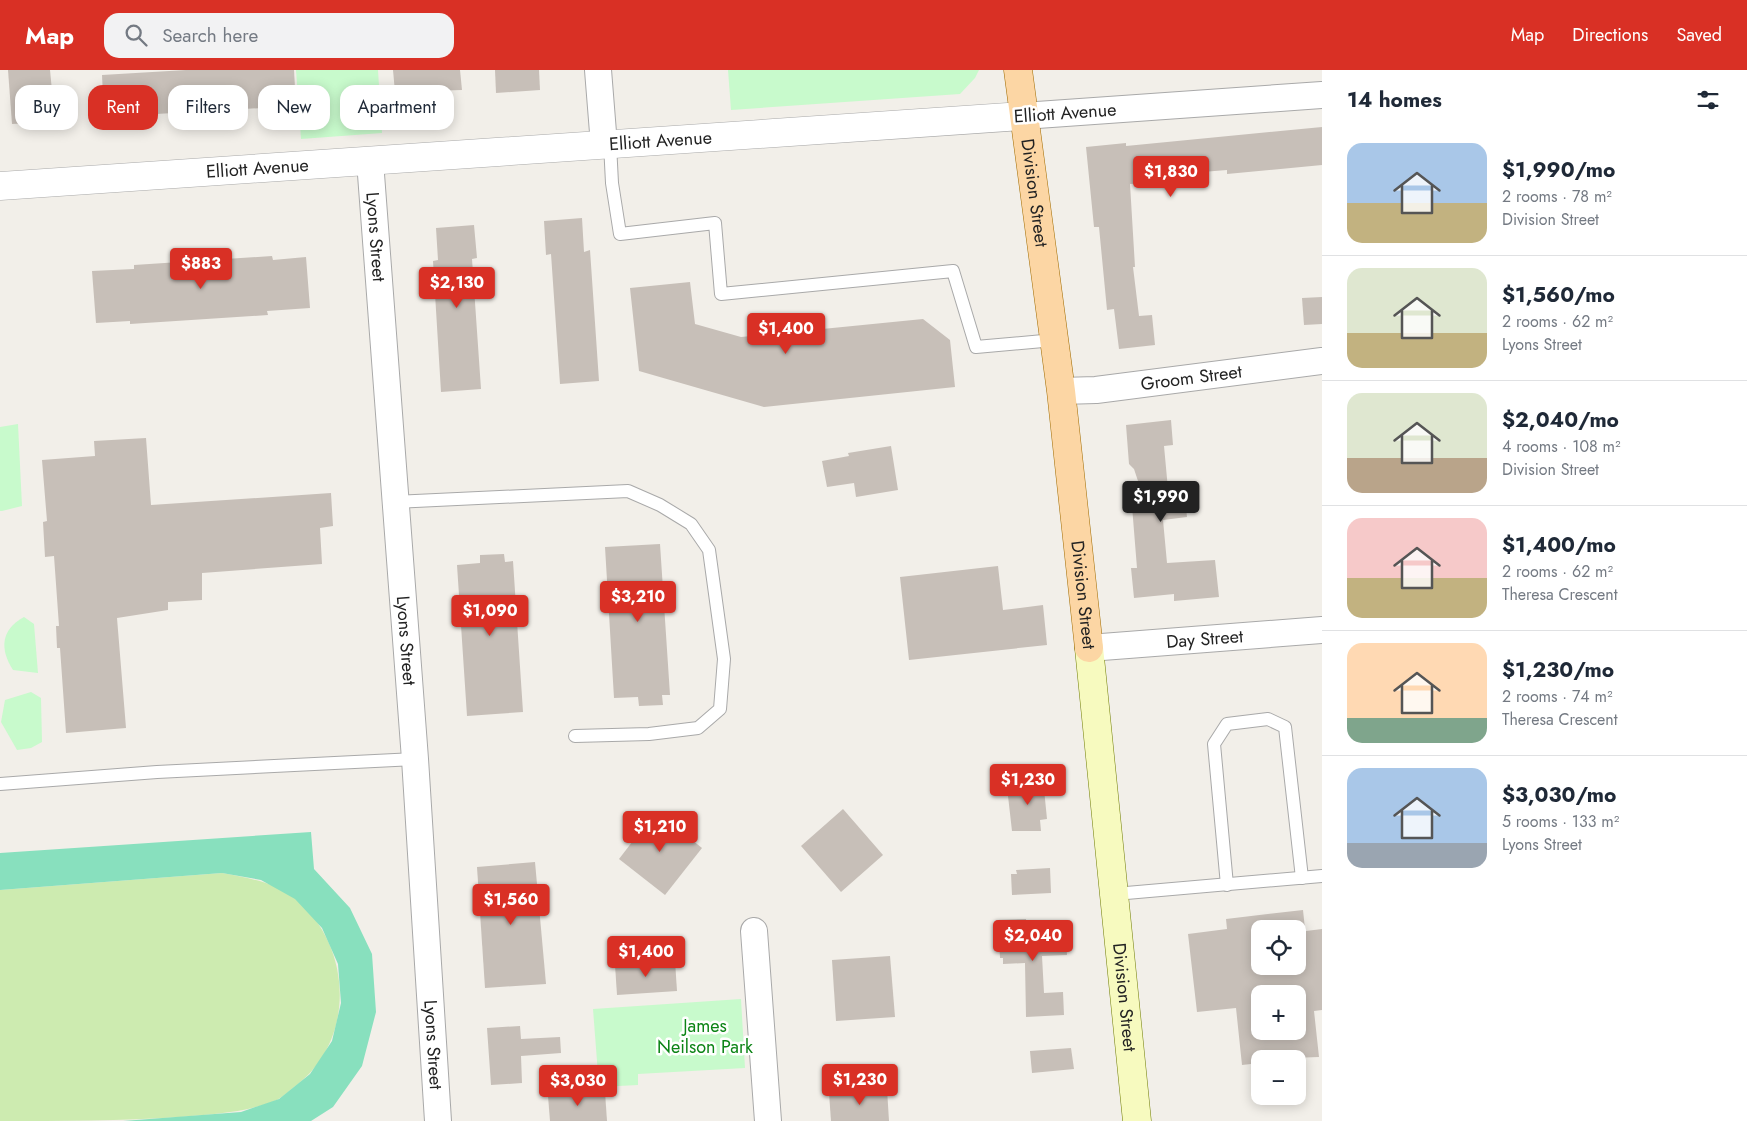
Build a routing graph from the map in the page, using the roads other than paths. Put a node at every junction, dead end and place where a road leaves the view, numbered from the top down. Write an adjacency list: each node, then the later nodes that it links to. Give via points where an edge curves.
1 (598, 70): 5 (street)
2 (1018, 70): 4 (main road, Division Street)
3 (1322, 94): 4 (street, Elliott Avenue)
4 (1022, 116): 5 (street, Elliott Avenue); 8 (main road, Division Street)
5 (607, 145): 6 (street, Elliott Avenue); 8 (lane, via 620,234 715,223 721,294 953,271 976,347)
6 (370, 162): 7 (street, Elliott Avenue); 11 (street, Lyons Street)
7 (0, 186)
8 (1054, 340): 10 (main road, Division Street)
9 (1322, 362): 10 (street, Groom Street, via 1096,390)
10 (1060, 391): 13 (main road, Division Street)
11 (394, 502): 14 (lane, via 628,491 691,524 709,550 724,658 720,709 698,728 649,734); 15 (street, Lyons Street)
12 (1322, 630): 13 (street, Day Street)
13 (1089, 648): 20 (main road, Division Street)
14 (575, 736)
15 (415, 759): 16 (lane, via 157,772); 22 (street, Lyons Street)
16 (0, 784)
17 (1322, 876): 18 (lane)
18 (1302, 878): 19 (lane); 19 (lane, via 1285,727 1268,719 1227,724 1214,744)
19 (1227, 886): 20 (lane)
20 (1115, 894): 24 (main road, Division Street)
21 (754, 930): 23 (street)
22 (438, 1121)
23 (768, 1121)
24 (1137, 1121)

